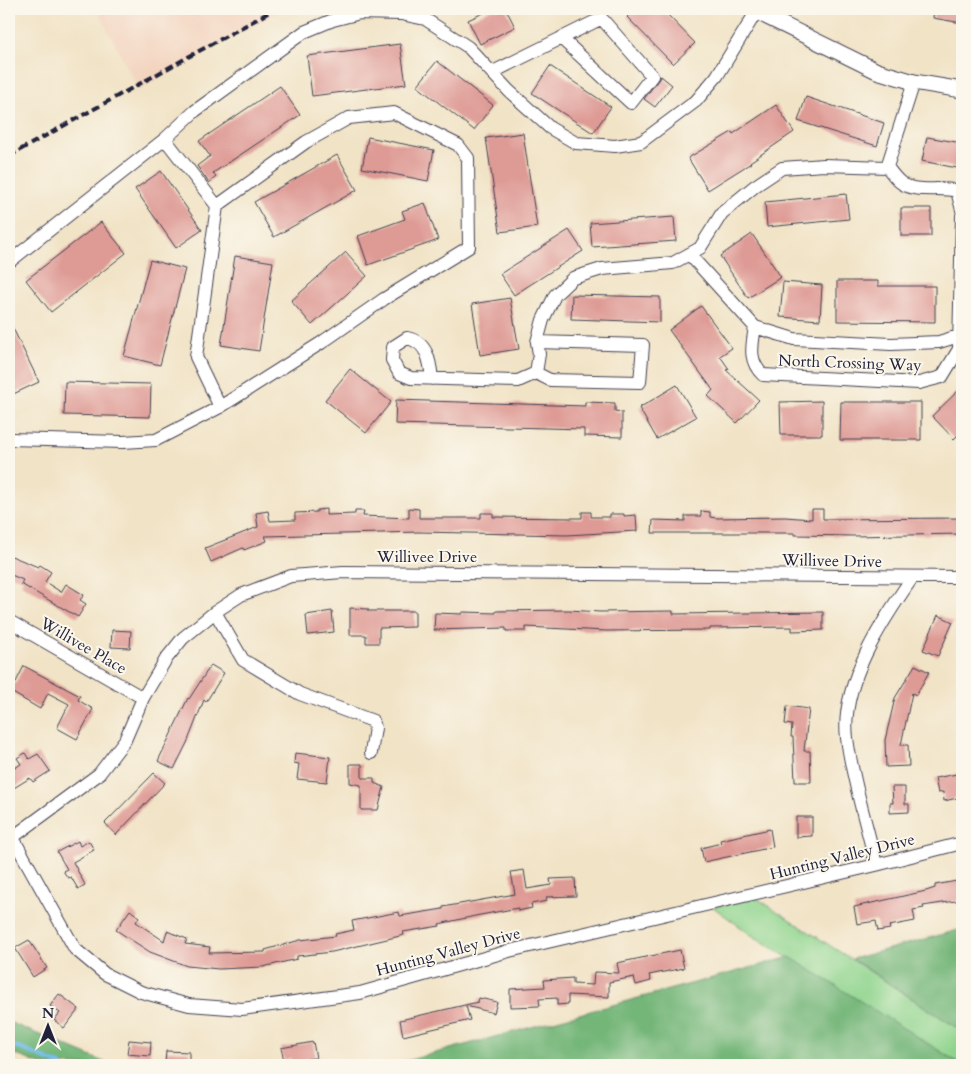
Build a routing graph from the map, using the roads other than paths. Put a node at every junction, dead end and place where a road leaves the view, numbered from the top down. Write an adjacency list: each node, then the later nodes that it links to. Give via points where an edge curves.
1 (755, 10): 3 (street, via 718,76 673,120 641,142 615,146 576,143 550,128); 4 (main road, via 877,70)
2 (561, 38): 2 (street, via 602,19 652,76 631,103); 3 (street)
3 (492, 72): 6 (street, via 468,47 425,19 402,14 360,13 304,32 195,111)
4 (914, 82): 5 (main road); 7 (street)
5 (962, 90)
6 (164, 139): 8 (street); 12 (street)
7 (887, 167): 9 (street, via 900,183 911,187 947,188 957,192); 11 (street, via 824,165 782,168 722,213 700,248)
8 (217, 206): 18 (street, via 196,357); 18 (street, via 306,142 349,118 394,114 458,145 468,158 469,247)
9 (962, 210)
10 (962, 215): 14 (street, North Crossing Way)
11 (689, 254): 13 (street); 15 (street, via 673,263 602,269 573,278 555,295)
12 (9, 262)
13 (755, 327): 14 (street, North Crossing Way, via 794,338 891,344 939,342); 14 (street, North Crossing Way, via 752,361 763,375 919,383 942,377 959,349)
14 (959, 336)
15 (537, 342): 16 (street); 16 (street, via 643,345 640,382 550,380)
16 (536, 373): 17 (street, via 518,381)
17 (432, 379)
18 (220, 407): 19 (street, via 156,440)
19 (9, 439)
20 (962, 576): 21 (street, Willivee Drive)
21 (912, 578): 22 (street, Willivee Drive, via 323,573 291,576 266,584); 28 (street, via 882,620 858,675 848,708 847,737)
22 (215, 612): 24 (street, Willivee Drive, via 183,638); 25 (street, via 243,660 300,694 373,721)
23 (9, 621): 24 (street, Willivee Place)
24 (142, 698): 26 (street, Willivee Drive, via 125,740 99,774)
25 (371, 753)
26 (11, 839): 28 (street, Hunting Valley Drive, via 75,949 105,974 141,992 189,1005 242,1009 360,992 509,951)
27 (962, 843): 28 (street, Hunting Valley Drive)
28 (876, 865)

